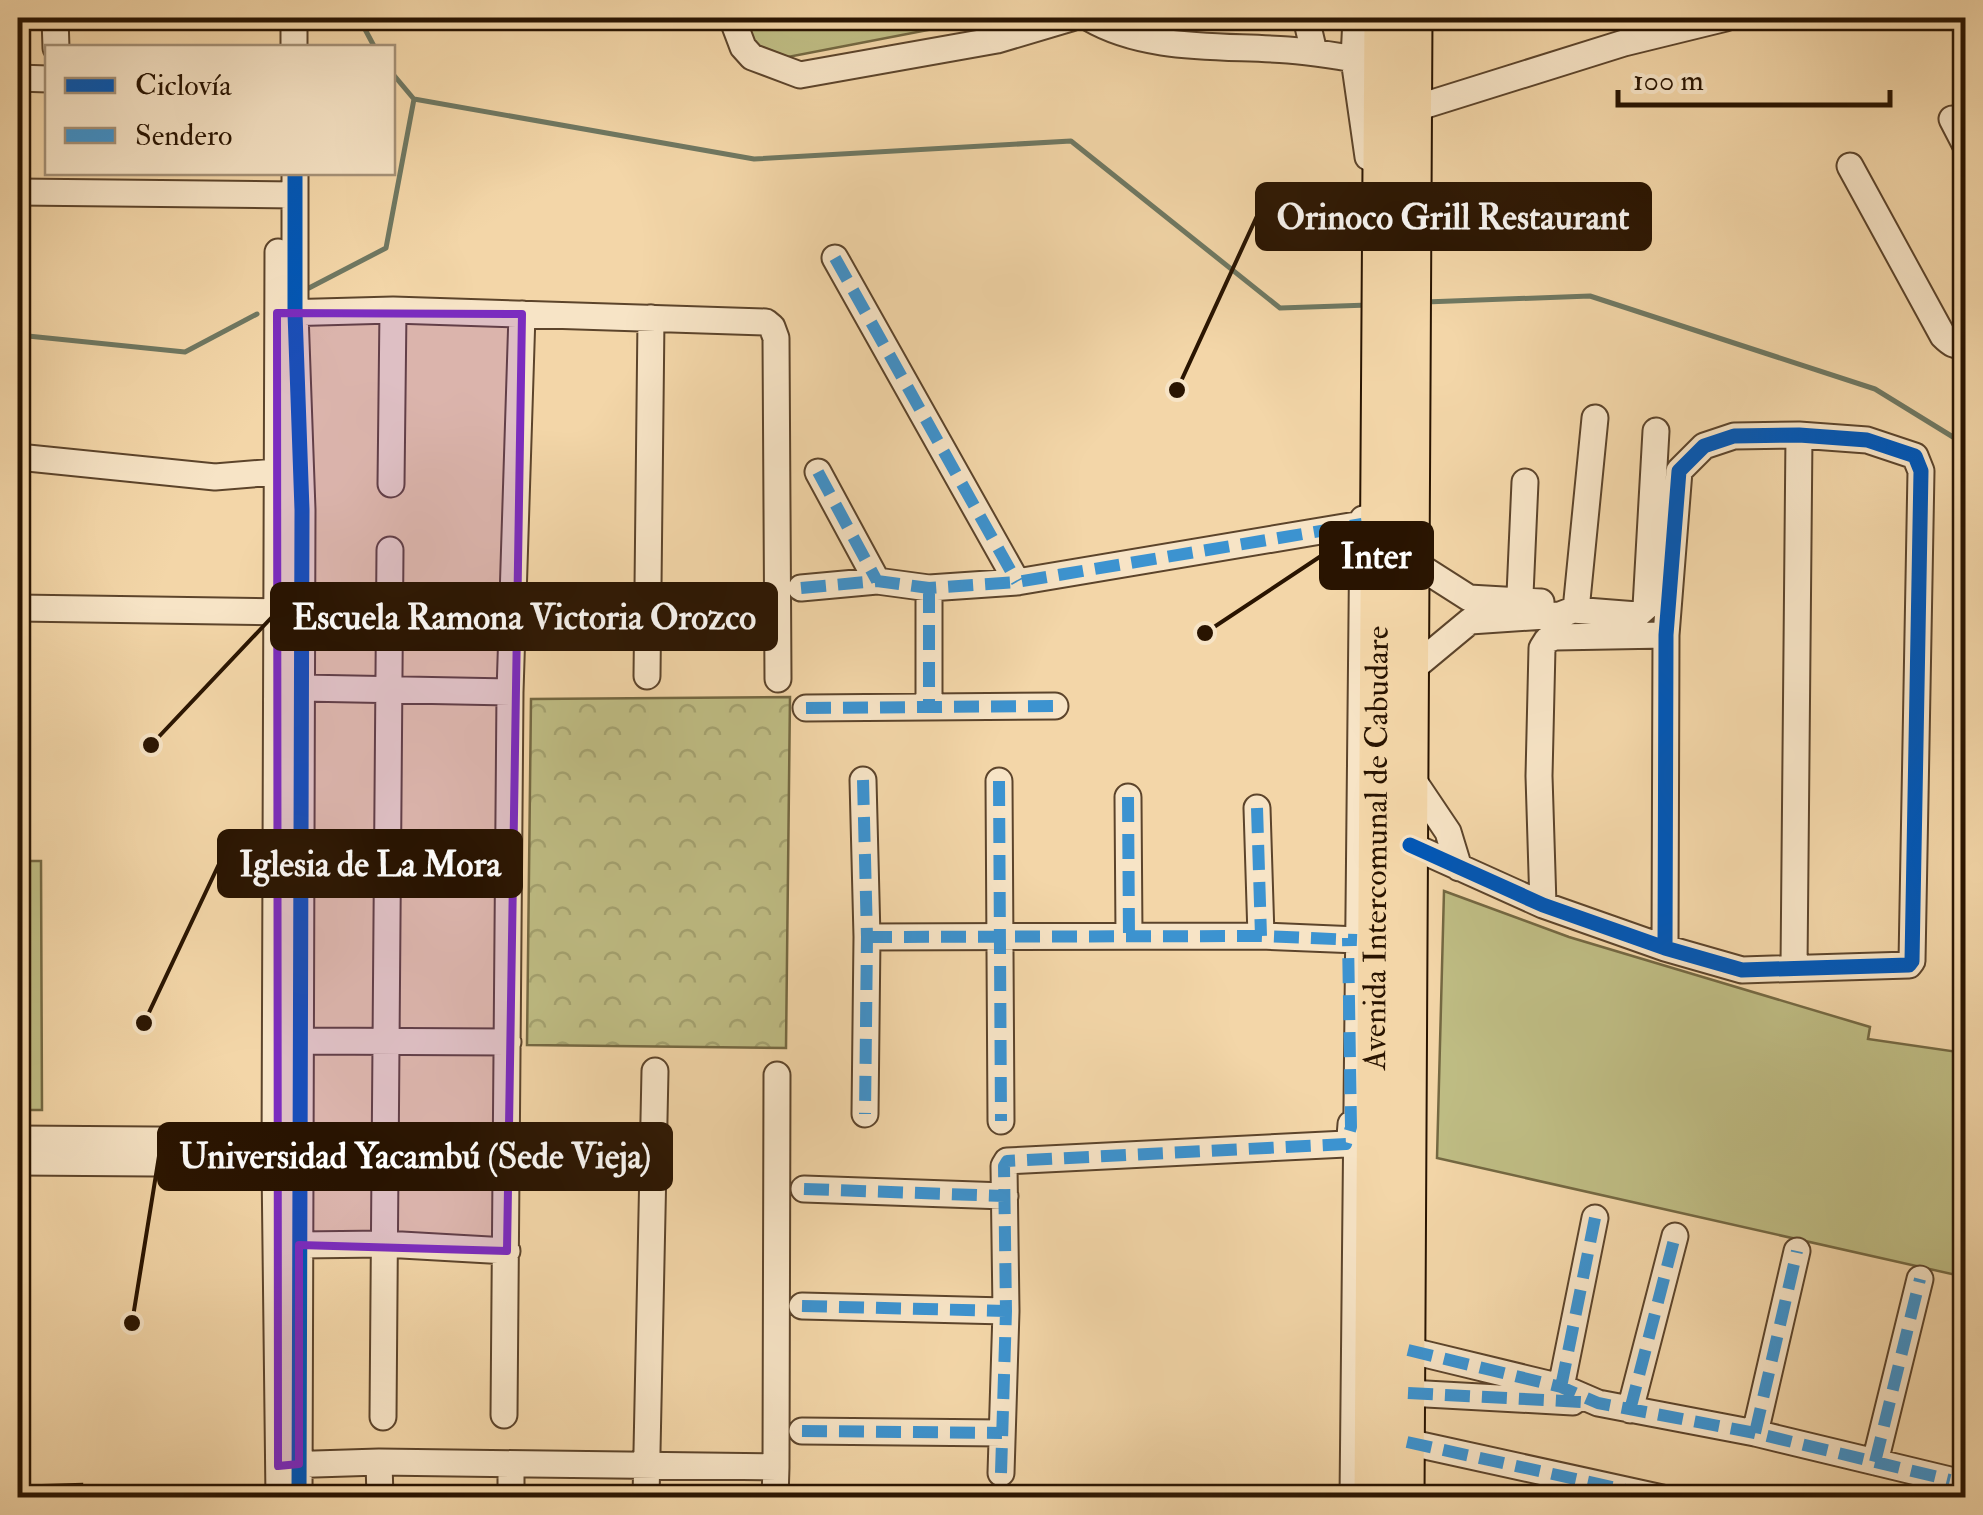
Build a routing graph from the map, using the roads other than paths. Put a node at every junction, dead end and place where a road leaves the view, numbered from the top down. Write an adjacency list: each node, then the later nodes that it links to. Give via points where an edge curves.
1 (55, 18): 14 (street)
2 (278, 18): 15 (street)
3 (294, 18): 16 (street)
4 (732, 18): 5 (street, via 752,57 800,75 997,40)
5 (1071, 18)
6 (1089, 18): 17 (street, via 1146,38)
7 (1306, 18): 17 (street)
8 (1356, 18): 18 (street)
9 (1382, 18): 18 (highway, Avenida Intercomunal de Cabudare)
10 (1414, 18): 21 (highway, Avenida Intercomunal de Cabudare)
11 (1618, 18): 13 (street)
12 (1726, 18): 13 (street)
13 (1624, 44): 21 (street)
14 (56, 45)
15 (278, 45)
16 (294, 45)
17 (1314, 52): 18 (street)
18 (1368, 61): 29 (highway, Avenida Intercomunal de Cabudare, via 1382,251)
19 (18, 78): 20 (street)
20 (45, 79)
21 (1414, 109): 29 (highway, Avenida Intercomunal de Cabudare)
22 (1952, 120): 23 (street)
23 (1966, 146)
24 (1850, 166): 34 (street, via 1943,336 1950,344)
25 (53, 183): 26 (street); 27 (street)
26 (286, 184): 31 (street)
27 (18, 192)
28 (835, 258): 48 (street)
29 (1397, 304): 35 (highway, Avenida Intercomunal de Cabudare); 46 (highway, Avenida Intercomunal de Cabudare)
30 (393, 310): 31 (street); 32 (street); 43 (street)
31 (286, 314): 40 (street); 55 (street, via 302,510)
32 (522, 314): 33 (street); 62 (street)
33 (651, 318): 58 (street); 59 (street, via 766,322 775,332)
34 (1966, 344)
35 (1379, 405): 44 (street); 73 (highway, Avenida Intercomunal de Cabudare)
36 (1595, 418): 54 (street)
37 (1656, 432): 54 (street, via 1646,607 1637,615)
38 (1799, 434): 56 (street, via 1734,436 1704,446 1679,471); 81 (street); 81 (street, via 1867,440 1914,456 1921,471 1912,961 1904,967)
39 (18, 457): 40 (street, via 215,477)
40 (276, 472): 55 (street)
41 (818, 472): 47 (street)
42 (1525, 482): 52 (street)
43 (391, 484)
44 (1362, 524): 48 (street); 79 (street)
45 (390, 550): 61 (street)
46 (1412, 561): 53 (street); 57 (highway, Avenida Intercomunal de Cabudare)
47 (877, 582): 49 (street); 50 (street)
48 (1017, 582): 50 (street)
49 (801, 588)
50 (929, 588): 64 (street)
51 (18, 608): 55 (street)
52 (1519, 609): 53 (street); 54 (street, via 1560,615)
53 (1470, 610): 57 (street)
54 (1575, 610)
55 (289, 612): 60 (street); 90 (street)
56 (1666, 635): 74 (street, via 1554,637 1542,648); 80 (street)
57 (1411, 670): 66 (highway, Avenida Intercomunal de Cabudare)
58 (648, 676)
59 (778, 679)
60 (302, 688): 61 (street); 82 (street)
61 (390, 689): 62 (street); 83 (street)
62 (510, 692): 84 (street)
63 (1055, 706): 64 (street)
64 (929, 707): 65 (street)
65 (806, 708)
66 (1410, 777): 71 (highway, Avenida Intercomunal de Cabudare); 72 (street, via 1448,832)
67 (863, 780): 75 (street)
68 (999, 781): 78 (street)
69 (1128, 797): 76 (street)
70 (1258, 808): 77 (street)
71 (1410, 846): 72 (street); 103 (highway, Avenida Intercomunal de Cabudare)
72 (1459, 868): 74 (street)
73 (1377, 884): 79 (highway); 131 (highway, Avenida Intercomunal de Cabudare)
74 (1543, 906): 80 (street)
75 (867, 936): 78 (street); 87 (street)
76 (1129, 936): 77 (street); 78 (street)
77 (1261, 936): 79 (street)
78 (998, 938): 88 (street)
79 (1353, 939): 93 (street, via 1346,1144 1013,1158 1004,1166); 130 (street)
80 (1665, 948): 81 (street, via 1742,970)
81 (1794, 967)
82 (302, 1041): 83 (street); 90 (street)
83 (388, 1042): 84 (street); 96 (street)
84 (508, 1042): 98 (street)
85 (655, 1070): 118 (street)
86 (777, 1074): 121 (street)
87 (864, 1114)
88 (1001, 1122)
89 (18, 1139): 90 (street)
90 (287, 1152): 91 (street); 97 (street); 120 (street)
91 (18, 1162)
92 (804, 1189): 93 (street)
93 (1005, 1196): 102 (street)
94 (1595, 1218): 105 (street)
95 (1675, 1236): 109 (street)
96 (384, 1244): 97 (street); 98 (street); 111 (street)
97 (300, 1245): 120 (street)
98 (508, 1251): 110 (street)
99 (1797, 1251): 114 (street)
100 (1920, 1278): 117 (street)
101 (802, 1306): 102 (street)
102 (1006, 1311): 113 (street)
103 (1408, 1350): 104 (street); 106 (highway, Avenida Intercomunal de Cabudare)
104 (1460, 1362): 105 (street); 107 (street)
105 (1561, 1386): 108 (street)
106 (1408, 1392): 107 (street); 115 (highway, Avenida Intercomunal de Cabudare)
107 (1453, 1393): 108 (street)
108 (1598, 1404): 109 (street)
109 (1630, 1410): 114 (street)
110 (504, 1415)
111 (383, 1417)
112 (802, 1431): 113 (street)
113 (1002, 1433): 122 (street)
114 (1755, 1433): 117 (street)
115 (1407, 1442): 132 (highway, Avenida Intercomunal de Cabudare); 133 (street)
116 (379, 1462): 119 (street); 120 (street); 126 (street)
117 (1875, 1462): 123 (street)
118 (646, 1463): 119 (street); 121 (street); 128 (street)
119 (511, 1464): 127 (street)
120 (288, 1465): 124 (street); 125 (street)
121 (776, 1467): 129 (street)
122 (1001, 1473)
123 (1950, 1480)
124 (278, 1498)
125 (299, 1498)
126 (380, 1498)
127 (511, 1498)
128 (646, 1498)
129 (775, 1498)
130 (1354, 1498)
131 (1372, 1498)
132 (1406, 1498)
133 (1662, 1498)

